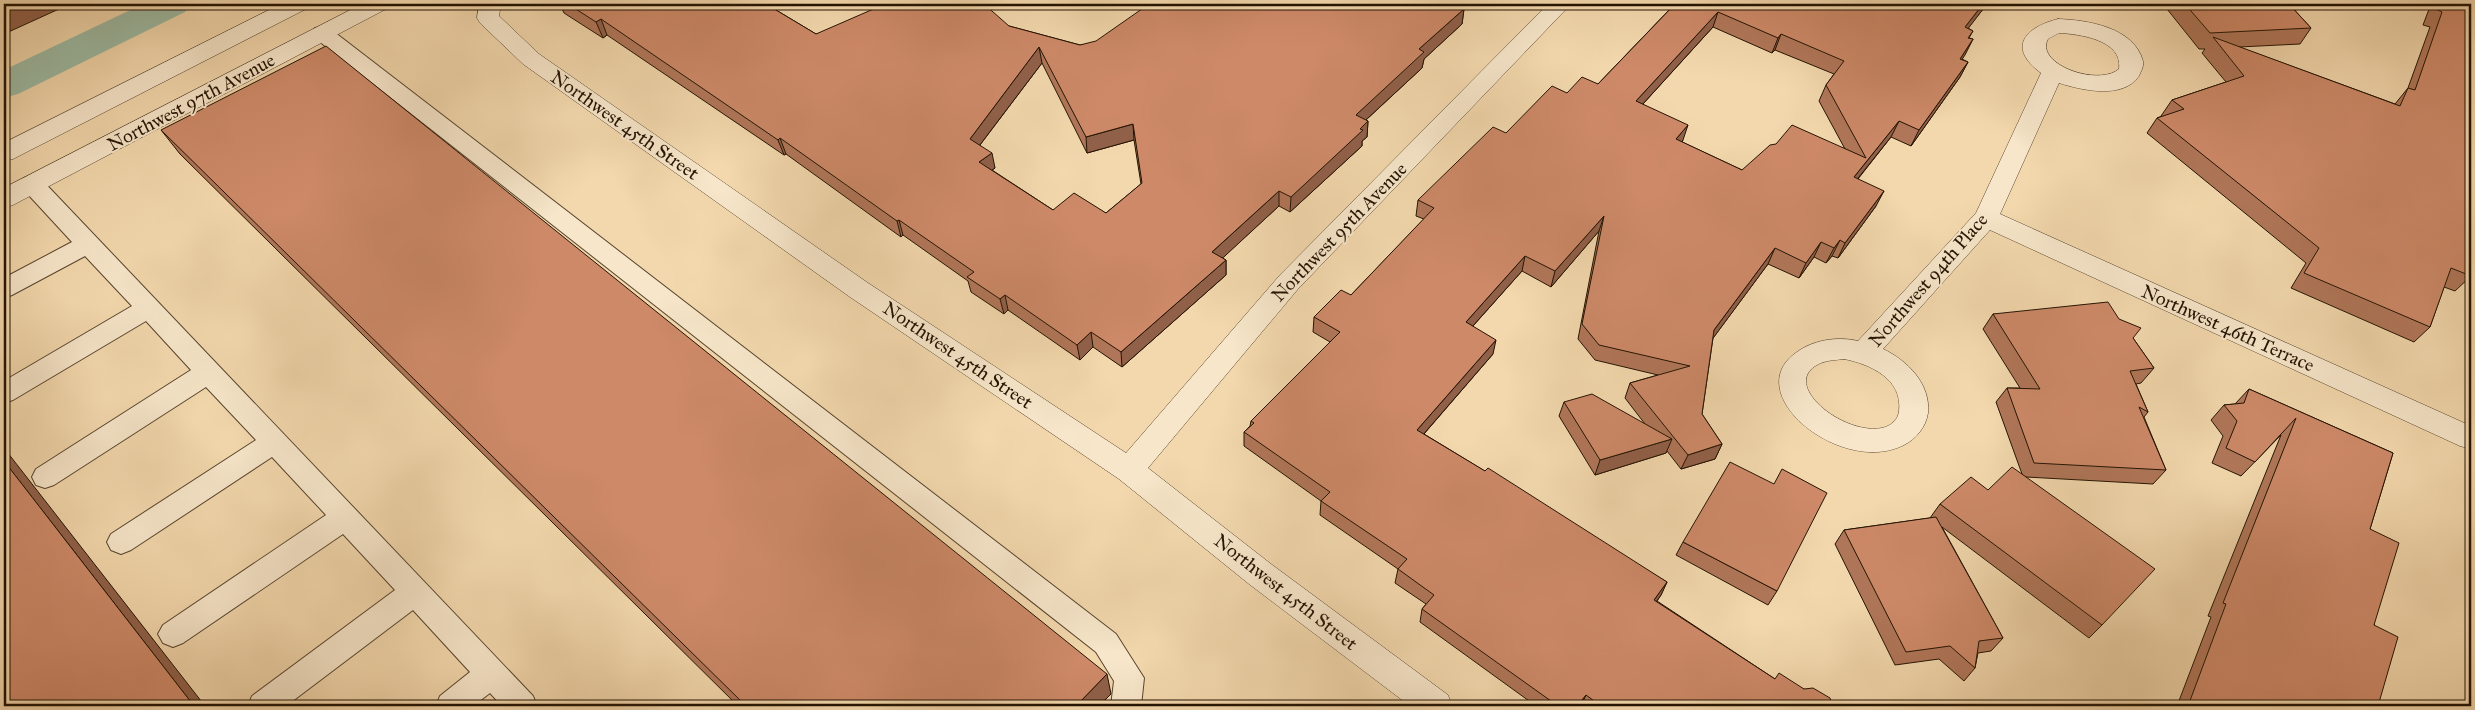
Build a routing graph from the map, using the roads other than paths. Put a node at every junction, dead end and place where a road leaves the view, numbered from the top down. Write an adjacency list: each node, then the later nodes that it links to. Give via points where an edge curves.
1 (298, 4): 7 (street, Northwest 97th Avenue)
2 (378, 4): 5 (street, Northwest 97th Avenue)
3 (490, 4): 19 (street, Northwest 45th Street, via 488,18 531,59 859,290)
4 (1560, 4): 19 (street, Northwest 95th Avenue, via 1289,282)
5 (322, 33): 8 (street, Northwest 97th Avenue); 29 (lane, via 1106,643 1129,678)
6 (2053, 71): 10 (street, Northwest 94th Place)
7 (4, 153)
8 (32, 184): 9 (street, Northwest 97th Avenue); 11 (lane)
9 (4, 199)
10 (1986, 218): 14 (street, Northwest 94th Place); 17 (street, Northwest 46th Terrace)
11 (88, 244): 12 (lane); 13 (lane)
12 (4, 289)
13 (148, 308): 15 (lane); 16 (lane)
14 (1864, 352)
15 (208, 372): 18 (lane); 20 (lane)
16 (4, 393)
17 (2471, 440)
18 (274, 442): 21 (lane); 22 (lane)
19 (1129, 470): 30 (street, Northwest 45th Street, via 1260,574)
20 (45, 477)
21 (345, 517): 23 (lane); 24 (lane)
22 (121, 542)
23 (415, 592): 25 (lane); 26 (lane)
24 (173, 634)
25 (491, 673): 27 (lane); 28 (lane)
26 (263, 706)
27 (452, 706)
28 (522, 706)
29 (1126, 706)
30 (1436, 706)

